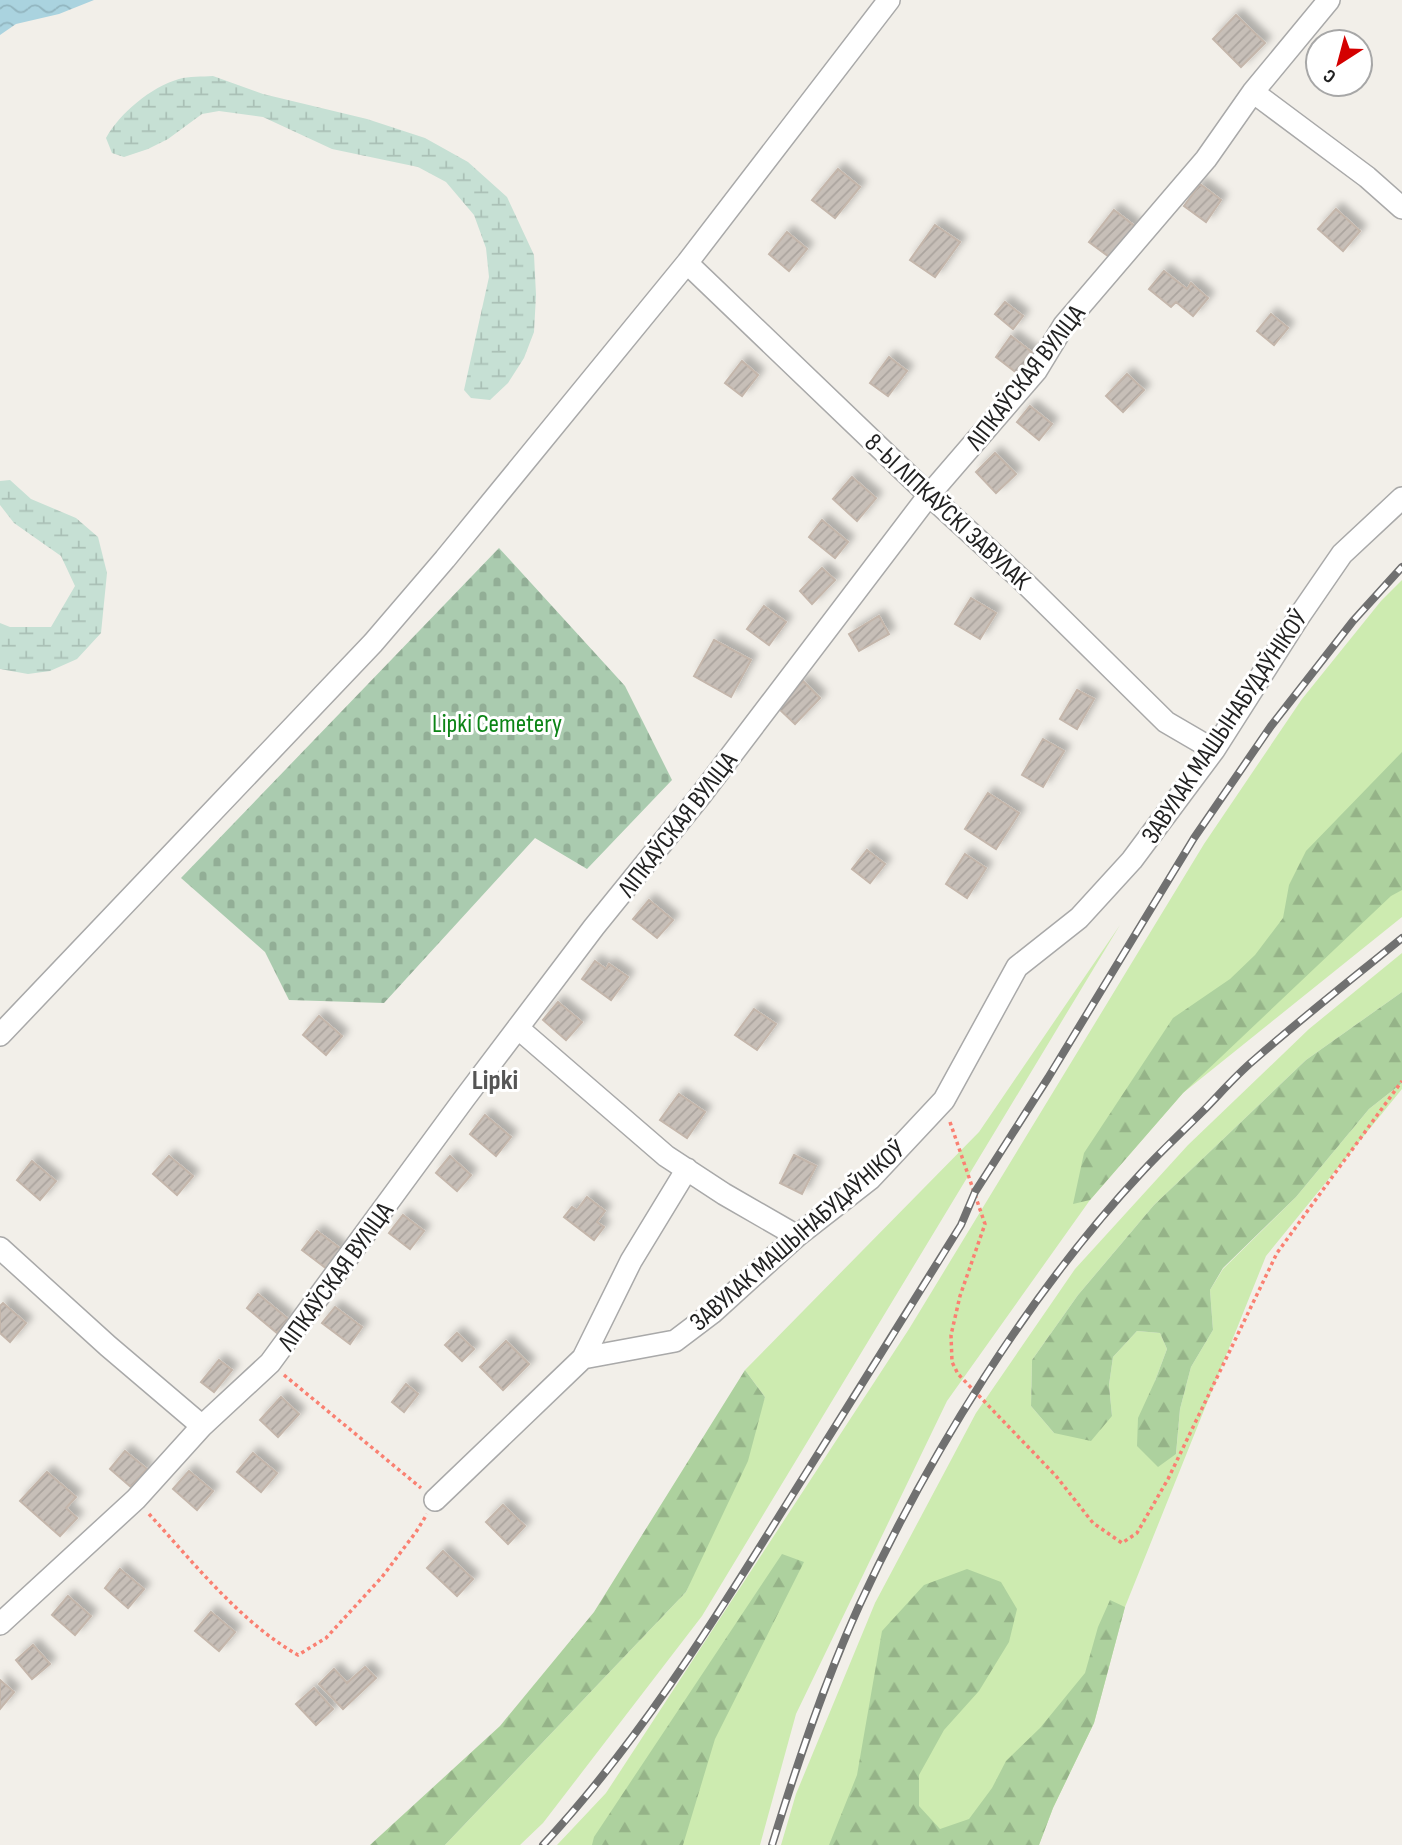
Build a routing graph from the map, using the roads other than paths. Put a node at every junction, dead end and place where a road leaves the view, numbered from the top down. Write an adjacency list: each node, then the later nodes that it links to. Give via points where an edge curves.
1 (889, 0): 5 (street)
2 (1329, 0): 3 (street, ЛІПКАЎСКАЯ ВУЛІЦА)
3 (1253, 92): 4 (street); 6 (street, ЛІПКАЎСКАЯ ВУЛІЦА, via 1206,159 1064,325 1037,371)
4 (1402, 208)
5 (687, 263): 6 (street, 8-Ы ЛІПКАЎСКІ ЗАВУЛАК); 10 (street, via 373,643)
6 (929, 495): 8 (street, 8-Ы ЛІПКАЎСКІ ЗАВУЛАК, via 1166,722); 9 (street, ЛІПКАЎСКАЯ ВУЛІЦА)
7 (1402, 498): 8 (street, ЗАВУЛАК МАШЫНАБУДАЎНІКОЎ, via 1342,554)
8 (1214, 750): 12 (street, ЗАВУЛАК МАШЫНАБУДАЎНІКОЎ, via 1132,860 1079,918 1017,967 944,1100 870,1179)
9 (519, 1029): 11 (street); 15 (street, ЛІПКАЎСКАЯ ВУЛІЦА, via 270,1363)
10 (0, 1035)
11 (687, 1170): 12 (street); 14 (street, via 631,1261)
12 (797, 1236): 14 (street, ЗАВУЛАК МАШЫНАБУДАЎНІКОЎ, via 675,1340)
13 (0, 1248): 15 (street)
14 (583, 1359): 16 (street)
15 (202, 1426): 17 (street, ЛІПКАЎСКАЯ ВУЛІЦА, via 136,1499)
16 (435, 1500)
17 (0, 1624)

